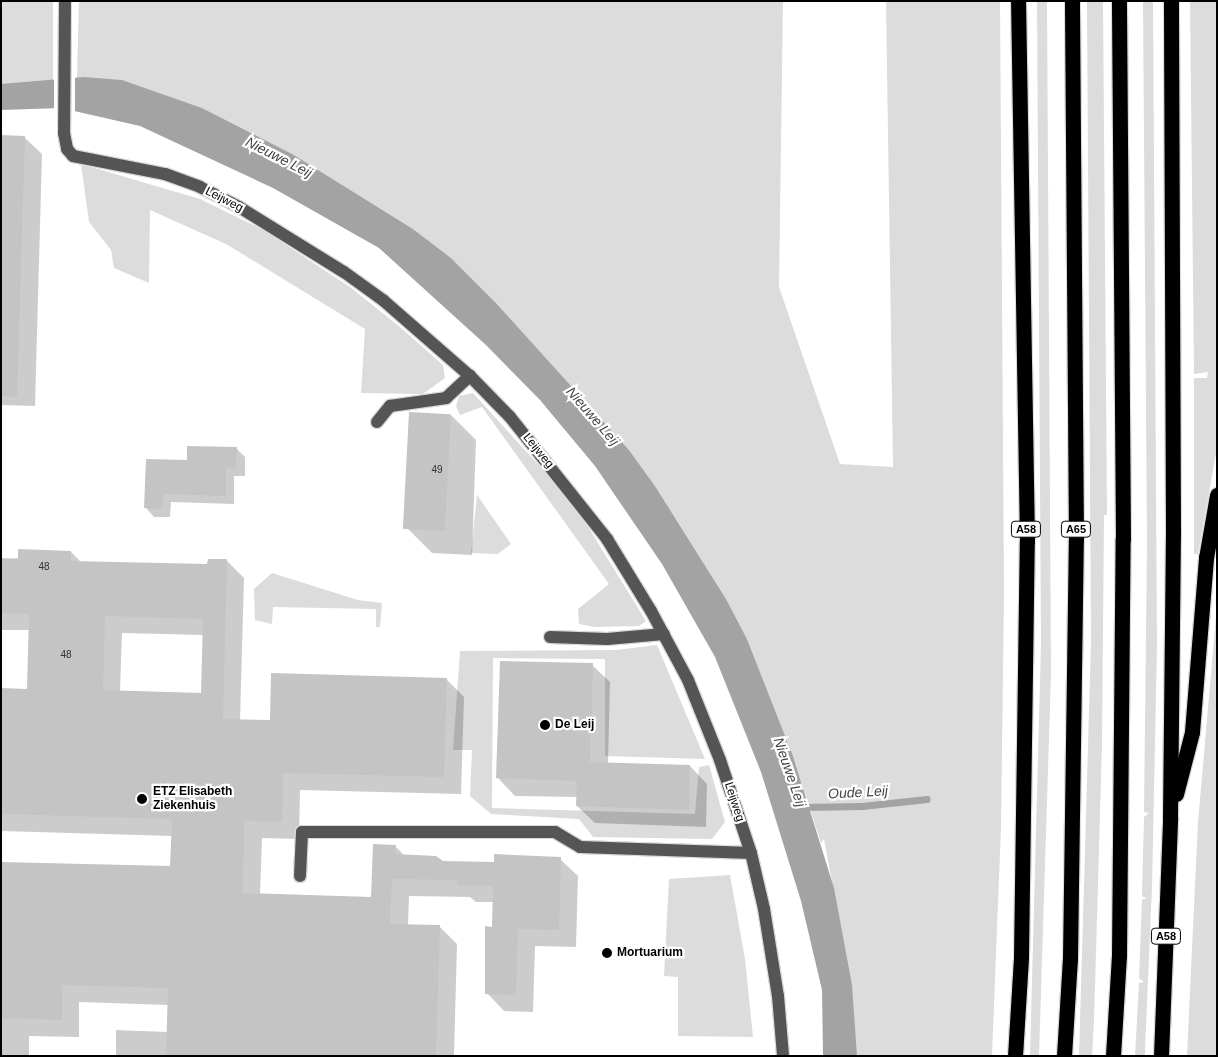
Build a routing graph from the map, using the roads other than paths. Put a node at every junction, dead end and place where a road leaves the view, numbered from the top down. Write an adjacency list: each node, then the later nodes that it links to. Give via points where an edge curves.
1 (64, 1): 6 (street, Leijweg, via 64,133 67,149 73,156 165,174 200,187 302,244 384,301)
2 (1018, 1): 15 (highway, A58, via 1027,541 1021,957)
3 (1072, 1): 16 (highway, A65, via 1076,540 1070,959)
4 (1119, 1): 17 (highway, via 1123,539 1119,956)
5 (1171, 1): 11 (highway, A58, via 1173,533)
6 (470, 376): 7 (street, via 446,398 390,406); 9 (street, Leijweg, via 510,417 583,506)
7 (377, 422)
8 (1217, 495): 11 (highway, A58, via 1206,558 1192,732)
9 (664, 634): 10 (street, via 607,639); 12 (street, Leijweg, via 706,721)
10 (550, 637)
11 (1170, 817): 18 (highway, A58)
12 (751, 853): 13 (street, via 580,847 555,832 302,832); 14 (street, Leijweg, via 778,996)
13 (300, 876)
14 (784, 1056)
15 (1015, 1056)
16 (1064, 1056)
17 (1113, 1056)
18 (1161, 1056)

